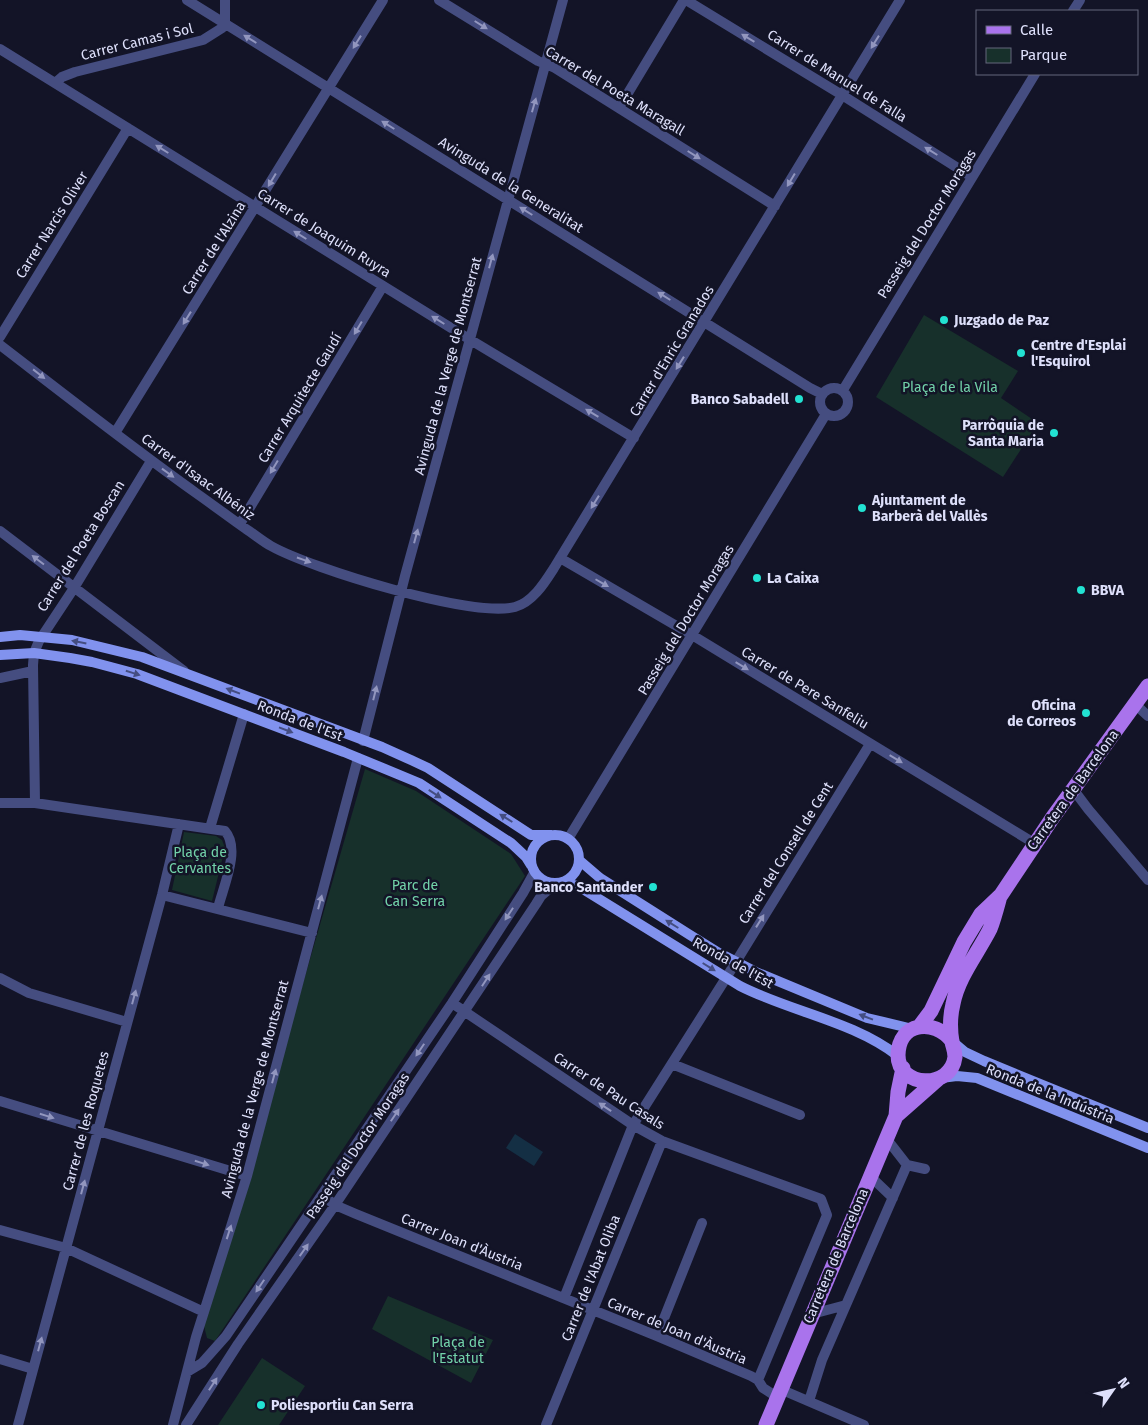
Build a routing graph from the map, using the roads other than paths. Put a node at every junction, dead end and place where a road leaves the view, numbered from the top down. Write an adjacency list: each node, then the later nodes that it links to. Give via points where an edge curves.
1 (186, 0): 8 (street, Avinguda de la Generalitat)
2 (226, 0): 8 (street)
3 (382, 0): 13 (street, Carrer de l'Alzina, one-way to 13)
4 (439, 0): 10 (street, Carrer del Poeta Maragall, one-way to 10)
5 (563, 0): 10 (street, Avinguda de la Verge de Montserrat)
6 (685, 0): 14 (street, Carrer de Manuel de Falla, one-way to 6); 15 (street)
7 (900, 0): 14 (street, Carrer d'Enric Granados, one-way to 14)
8 (225, 24): 12 (street, Carrer Camas i Sol, via 203,40 75,72); 13 (street, Avinguda de la Generalitat, one-way to 8)
9 (0, 49): 12 (street, Carrer de Joaquim Ruyra)
10 (546, 64): 15 (street, Carrer del Poeta Maragall); 18 (street, Avinguda de la Verge de Montserrat, one-way to 10)
11 (1034, 75): 17 (street, Passeig del Doctor Moragas)
12 (54, 83): 16 (street, Carrer de Joaquim Ruyra)
13 (328, 88): 18 (street, Avinguda de la Generalitat, one-way to 13); 20 (street, Carrer de l'Alzina, one-way to 20)
14 (842, 95): 17 (street, Carrer de Manuel de Falla, one-way to 14); 19 (street, Carrer d'Enric Granados, one-way to 19)
15 (619, 108): 19 (street, Carrer del Poeta Maragall, one-way to 19)
16 (128, 128): 20 (street, Carrer de Joaquim Ruyra, one-way to 16); 23 (street, Carrer Narcis Oliver)
17 (972, 177): 26 (street, Passeig del Doctor Moragas)
18 (508, 200): 22 (street, Avinguda de la Generalitat, one-way to 18); 24 (street, Avinguda de la Verge de Montserrat, one-way to 18)
19 (775, 206): 22 (street, Carrer d'Enric Granados)
20 (256, 207): 21 (street, Carrer de Joaquim Ruyra, one-way to 20); 29 (street, Carrer de l'Alzina, one-way to 29)
21 (383, 286): 24 (street, Carrer de Joaquim Ruyra, one-way to 21); 32 (street, Carrer Arquitecte Gaudí, one-way to 32)
22 (706, 322): 27 (street, Avinguda de la Generalitat); 30 (street, Carrer d'Enric Granados, one-way to 30)
23 (0, 337)
24 (469, 339): 30 (street, Carrer de Joaquim Ruyra, one-way to 24); 36 (street, Avinguda de la Verge de Montserrat, one-way to 24)
25 (0, 345): 29 (street, Carrer d'Isaac Albéniz, one-way to 29)
26 (843, 390): 27 (street, via 827,388); 28 (street, via 849,403 846,410 834,417)
27 (822, 394): 28 (street, via 819,401)
28 (826, 414): 37 (street, Passeig del Doctor Moragas)
29 (115, 433): 31 (street, Carrer d'Isaac Albéniz)
30 (634, 438): 34 (street, Carrer d'Enric Granados, one-way to 34)
31 (151, 461): 32 (street, Carrer d'Isaac Albéniz, one-way to 32); 35 (street, Carrer del Poeta Boscan)
32 (240, 524): 36 (street, Carrer d'Isaac Albéniz, one-way to 36, via 270,546 294,557)
33 (0, 531): 35 (street, Ronda de l'Est, one-way to 33)
34 (560, 558): 36 (street, Carrer d'Enric Granados, via 543,584 527,601 516,607 477,608); 37 (street, Carrer de Pere Sanfeliu, one-way to 37)
35 (74, 588): 39 (street, Carrer del Poeta Boscan); 42 (street, Ronda de l'Est)
36 (401, 591): 48 (street, Avinguda de la Verge de Montserrat, one-way to 36)
37 (692, 635): 49 (street, Carrer de Pere Sanfeliu, one-way to 49); 57 (street, Passeig del Doctor Moragas)
38 (0, 637): 39 (street, via 20,635)
39 (37, 646): 40 (street); 41 (street); 42 (street, Ronda de l'Est, one-way to 39, via 142,657 72,640); 46 (street, Ronda de l'Est, one-way to 46, via 137,674)
40 (0, 655)
41 (33, 671): 43 (street); 53 (street)
42 (188, 675): 48 (street, Ronda de l'Est, one-way to 42)
43 (0, 678)
44 (1148, 686): 45 (main road, Carretera de Barcelona)
45 (1135, 704): 47 (street); 51 (main road, Carretera de Barcelona)
46 (244, 714): 50 (street, Ronda de l'Est, one-way to 50); 55 (street)
47 (1148, 716)
48 (364, 741): 56 (street, Ronda de l'Est, one-way to 48, via 531,835 428,768)
49 (870, 744): 58 (street, Carrer de Pere Sanfeliu, one-way to 58); 67 (street, Carrer del Consell de Cent, one-way to 49)
50 (358, 758): 60 (street, Ronda de l'Est, one-way to 60, via 419,784 511,842); 66 (street, Avinguda de la Verge de Montserrat, one-way to 50)
51 (1074, 789): 58 (main road, Carretera de Barcelona); 61 (street)
52 (0, 803): 53 (street)
53 (35, 803): 54 (street)
54 (179, 824): 55 (street); 63 (street, Carrer de les Roquetes)
55 (210, 828): 65 (street, via 226,831 233,846)
56 (550, 835): 57 (street); 60 (street, via 534,846 530,856)
57 (568, 839): 59 (street, via 575,846)
58 (1034, 843): 64 (main road, Carretera de Barcelona)
59 (579, 860): 62 (street, via 572,876); 67 (street, Ronda de l'Est, one-way to 59, via 600,878)
60 (533, 869): 62 (street, via 543,881); 70 (street, Passeig del Doctor Moragas, one-way to 70, via 523,893)
61 (1148, 880)
62 (558, 884): 69 (street, Ronda de l'Est, one-way to 69, via 578,886); 71 (street, Passeig del Doctor Moragas, one-way to 62, via 536,904 545,892)
63 (162, 895): 65 (street); 72 (street, Carrer de les Roquetes, one-way to 63)
64 (1001, 895): 73 (main road, via 981,914 931,1011); 74 (main road, via 991,927 953,1001)
65 (218, 908): 66 (street)
66 (312, 933): 89 (street, Avinguda de la Verge de Montserrat, one-way to 66)
67 (736, 960): 69 (street, Carrer del Consell de Cent); 73 (street, Ronda de l'Est, one-way to 67, via 866,1018 756,972)
68 (0, 978): 72 (street, via 29,993)
69 (726, 978): 75 (street, Ronda de l'Est, via 759,996 868,1036); 76 (street, Carrer del Consell de Cent)
70 (452, 1003): 71 (street, Carrer de Pau Casals); 91 (street, Passeig del Doctor Moragas, one-way to 91)
71 (464, 1012): 81 (street, Carrer de Pau Casals, one-way to 71); 94 (street, Passeig del Doctor Moragas, one-way to 71)
72 (128, 1022): 83 (street, Carrer de les Roquetes)
73 (916, 1028): 74 (main road, via 933,1026); 75 (main road, via 905,1034 901,1042)
74 (952, 1041): 77 (main road, via 953,1062); 82 (street, Ronda de la Indústria, via 984,1061)
75 (900, 1062): 77 (main road, via 910,1076 920,1081); 80 (main road, Carretera de Barcelona)
76 (672, 1064): 79 (street); 81 (street, Carrer de l'Abat Oliba)
77 (939, 1079): 80 (main road, Carretera de Barcelona); 86 (street, Ronda de la Indústria, via 957,1076 977,1078)
78 (0, 1101): 83 (street, one-way to 83)
79 (800, 1115)
80 (896, 1116): 84 (main road, Carretera de Barcelona)
81 (633, 1125): 85 (street, Carrer de Pau Casals); 98 (street, Carrer de l'Abat Oliba)
82 (1148, 1128)
83 (98, 1131): 89 (street, one-way to 89); 97 (street, Carrer de les Roquetes, one-way to 83)
84 (886, 1138): 87 (street); 90 (main road, Carretera de Barcelona)
85 (662, 1141): 93 (street, Carrer de Pau Casals); 100 (street, Carrer de l'Abat Oliba)
86 (1148, 1148)
87 (907, 1165): 88 (street); 92 (street)
88 (925, 1170)
89 (247, 1176): 101 (street, Avinguda de la Verge de Montserrat, one-way to 89)
90 (870, 1176): 92 (street); 102 (main road, Carretera de Barcelona)
91 (322, 1195): 94 (street, Carrer Joan d'Àustria); 105 (street, Passeig del Doctor Moragas, one-way to 105)
92 (893, 1198): 99 (street)
93 (821, 1199): 109 (street, Carretera de Barcelona, via 828,1214 767,1359)
94 (335, 1205): 98 (street, Carrer Joan d'Àustria); 114 (street, Passeig del Doctor Moragas, one-way to 94)
95 (702, 1223): 103 (street)
96 (0, 1230): 97 (street)
97 (66, 1248): 101 (street); 107 (street, Carrer de les Roquetes, one-way to 97)
98 (564, 1298): 100 (street, Carrer Joan d'Àustria)
99 (846, 1305): 102 (street); 111 (street, via 822,1360)
100 (593, 1310): 103 (street, Carrer de Joan d'Àustria); 115 (street, Carrer de l'Abat Oliba)
101 (204, 1312): 104 (street, Avinguda de la Verge de Montserrat)
102 (812, 1314): 110 (main road, Carretera de Barcelona)
103 (657, 1336): 109 (street, Carrer de Joan d'Àustria)
104 (196, 1337): 105 (street, via 200,1346 207,1350); 108 (street, Avinguda de la Verge de Montserrat)
105 (218, 1346): 108 (street, Passeig del Doctor Moragas, via 202,1363)
106 (0, 1359): 107 (street)
107 (33, 1369): 112 (street, Carrer de les Roquetes)
108 (186, 1372): 113 (street, Avinguda de la Verge de Montserrat)
109 (754, 1378): 110 (street, via 763,1388)
110 (779, 1393): 111 (street); 116 (main road, Carretera de Barcelona)
111 (809, 1401): 117 (street)
112 (18, 1425)
113 (173, 1425)
114 (186, 1425)
115 (546, 1425)
116 (766, 1425)
117 (864, 1425)

